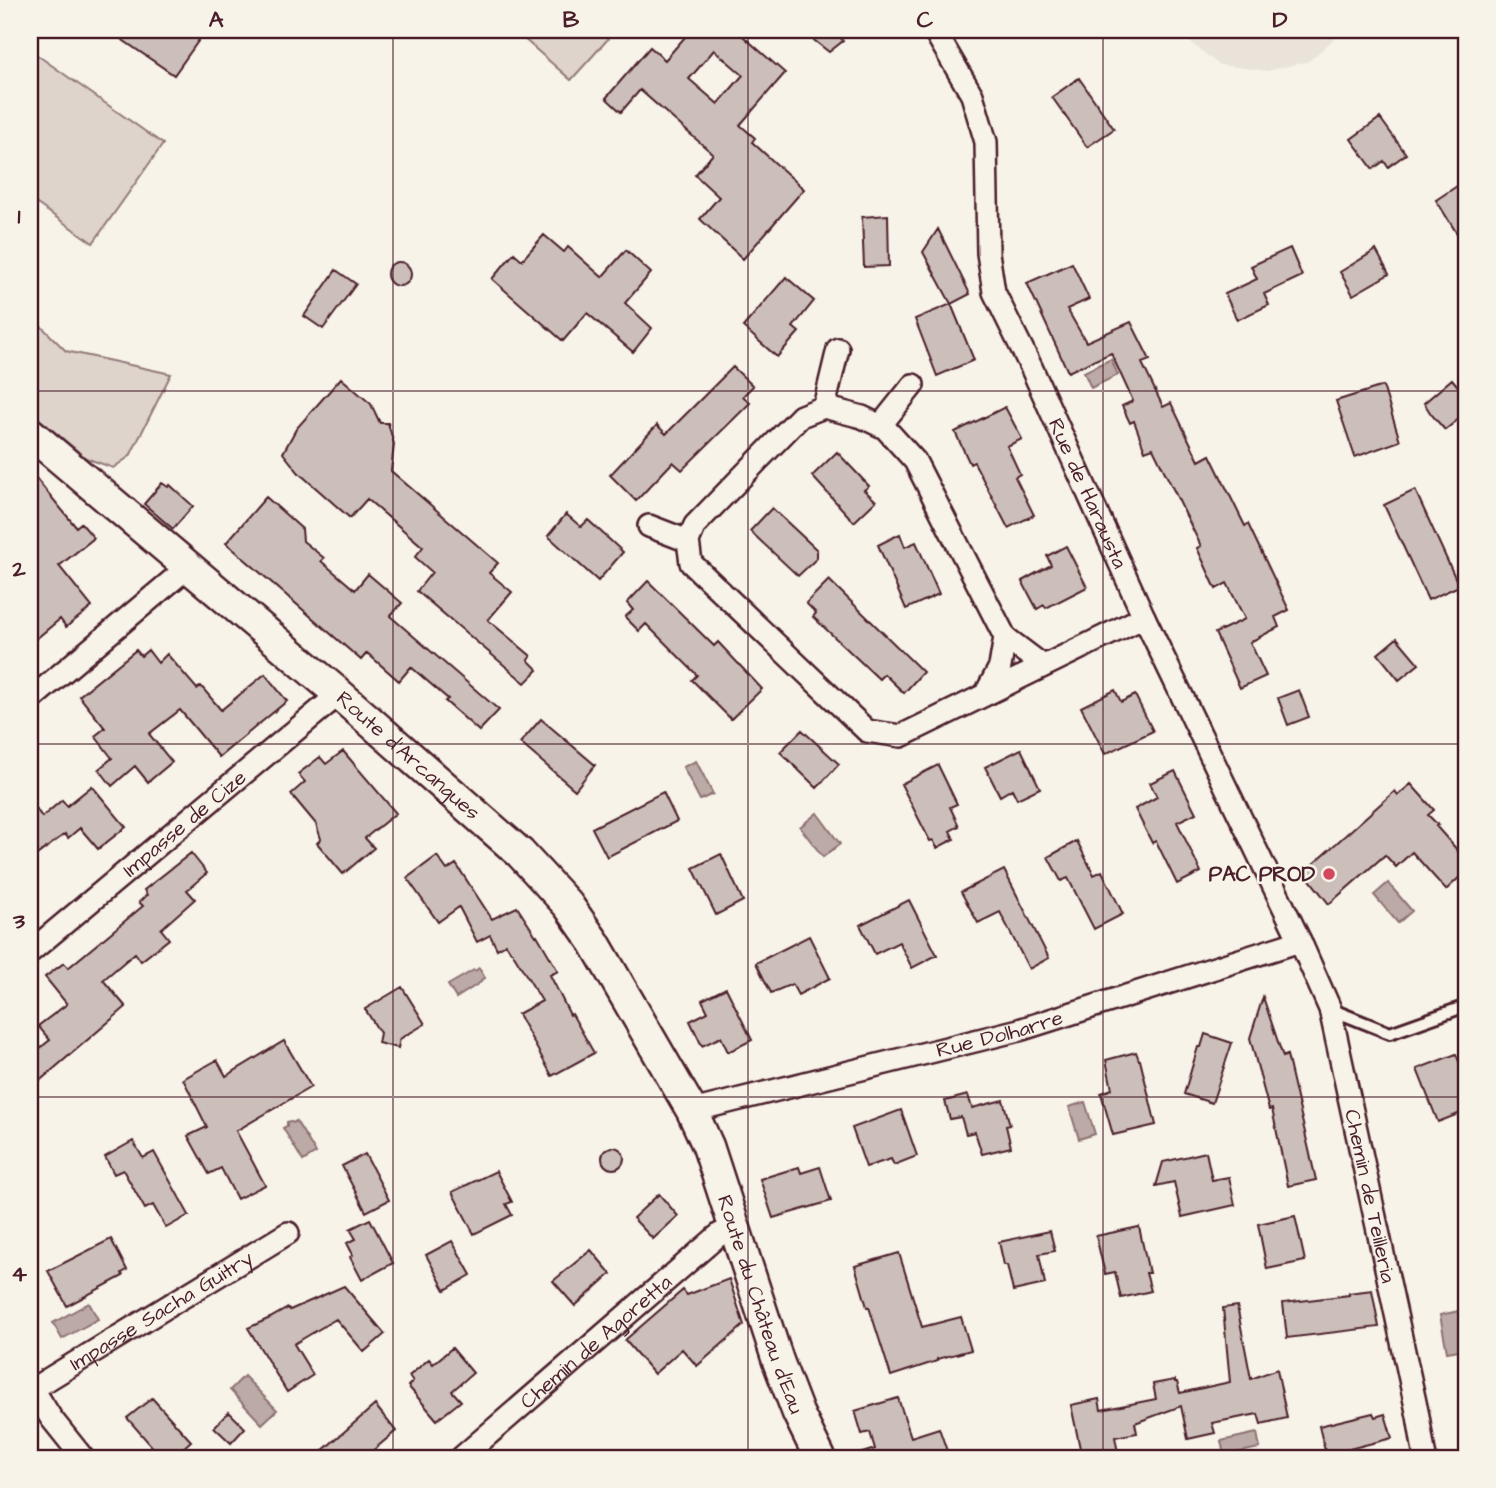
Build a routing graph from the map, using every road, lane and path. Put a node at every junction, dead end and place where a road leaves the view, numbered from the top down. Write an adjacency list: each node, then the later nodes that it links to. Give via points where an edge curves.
1 (934, 30): 10 (street, Rue de Harausta, via 972,95 986,142 988,253 994,292)
2 (838, 349): 4 (street)
3 (913, 385): 5 (street)
4 (824, 407): 5 (street); 8 (street, via 801,416 695,525)
5 (881, 425): 11 (street, via 915,461)
6 (32, 439): 9 (street, Route d'Arcangues)
7 (649, 526): 8 (street)
8 (688, 541): 13 (street, via 691,562 867,731 901,736)
9 (188, 567): 14 (street, Route d'Arcangues); 15 (street)
10 (1143, 617): 12 (street); 16 (street, Rue de Harausta)
11 (1005, 637): 12 (street); 13 (street, via 999,667)
12 (1042, 665): 13 (street)
13 (986, 693)
14 (339, 694): 17 (street, Impasse de Cize); 20 (street, Route d'Arcangues, via 520,853 568,905)
15 (30, 700)
16 (1300, 941): 19 (street, Chemin de Teilleria); 20 (street, Rue Dolharre, via 1018,1030)
17 (30, 952)
18 (1466, 1006): 19 (lane, via 1390,1033)
19 (1330, 1009): 28 (street, Chemin de Teilleria)
20 (692, 1111): 21 (street, Route d'Arcangues)
21 (708, 1146): 22 (street, Route du Château d'Eau)
22 (736, 1229): 26 (street, Chemin de Agoretta, via 720,1234); 27 (street, Route du Château d'Eau, via 778,1361)
23 (288, 1233): 24 (street, Impasse Sacha Guitry)
24 (32, 1386): 25 (street)
25 (83, 1458)
26 (461, 1458)
27 (821, 1458)
28 (1425, 1458)

